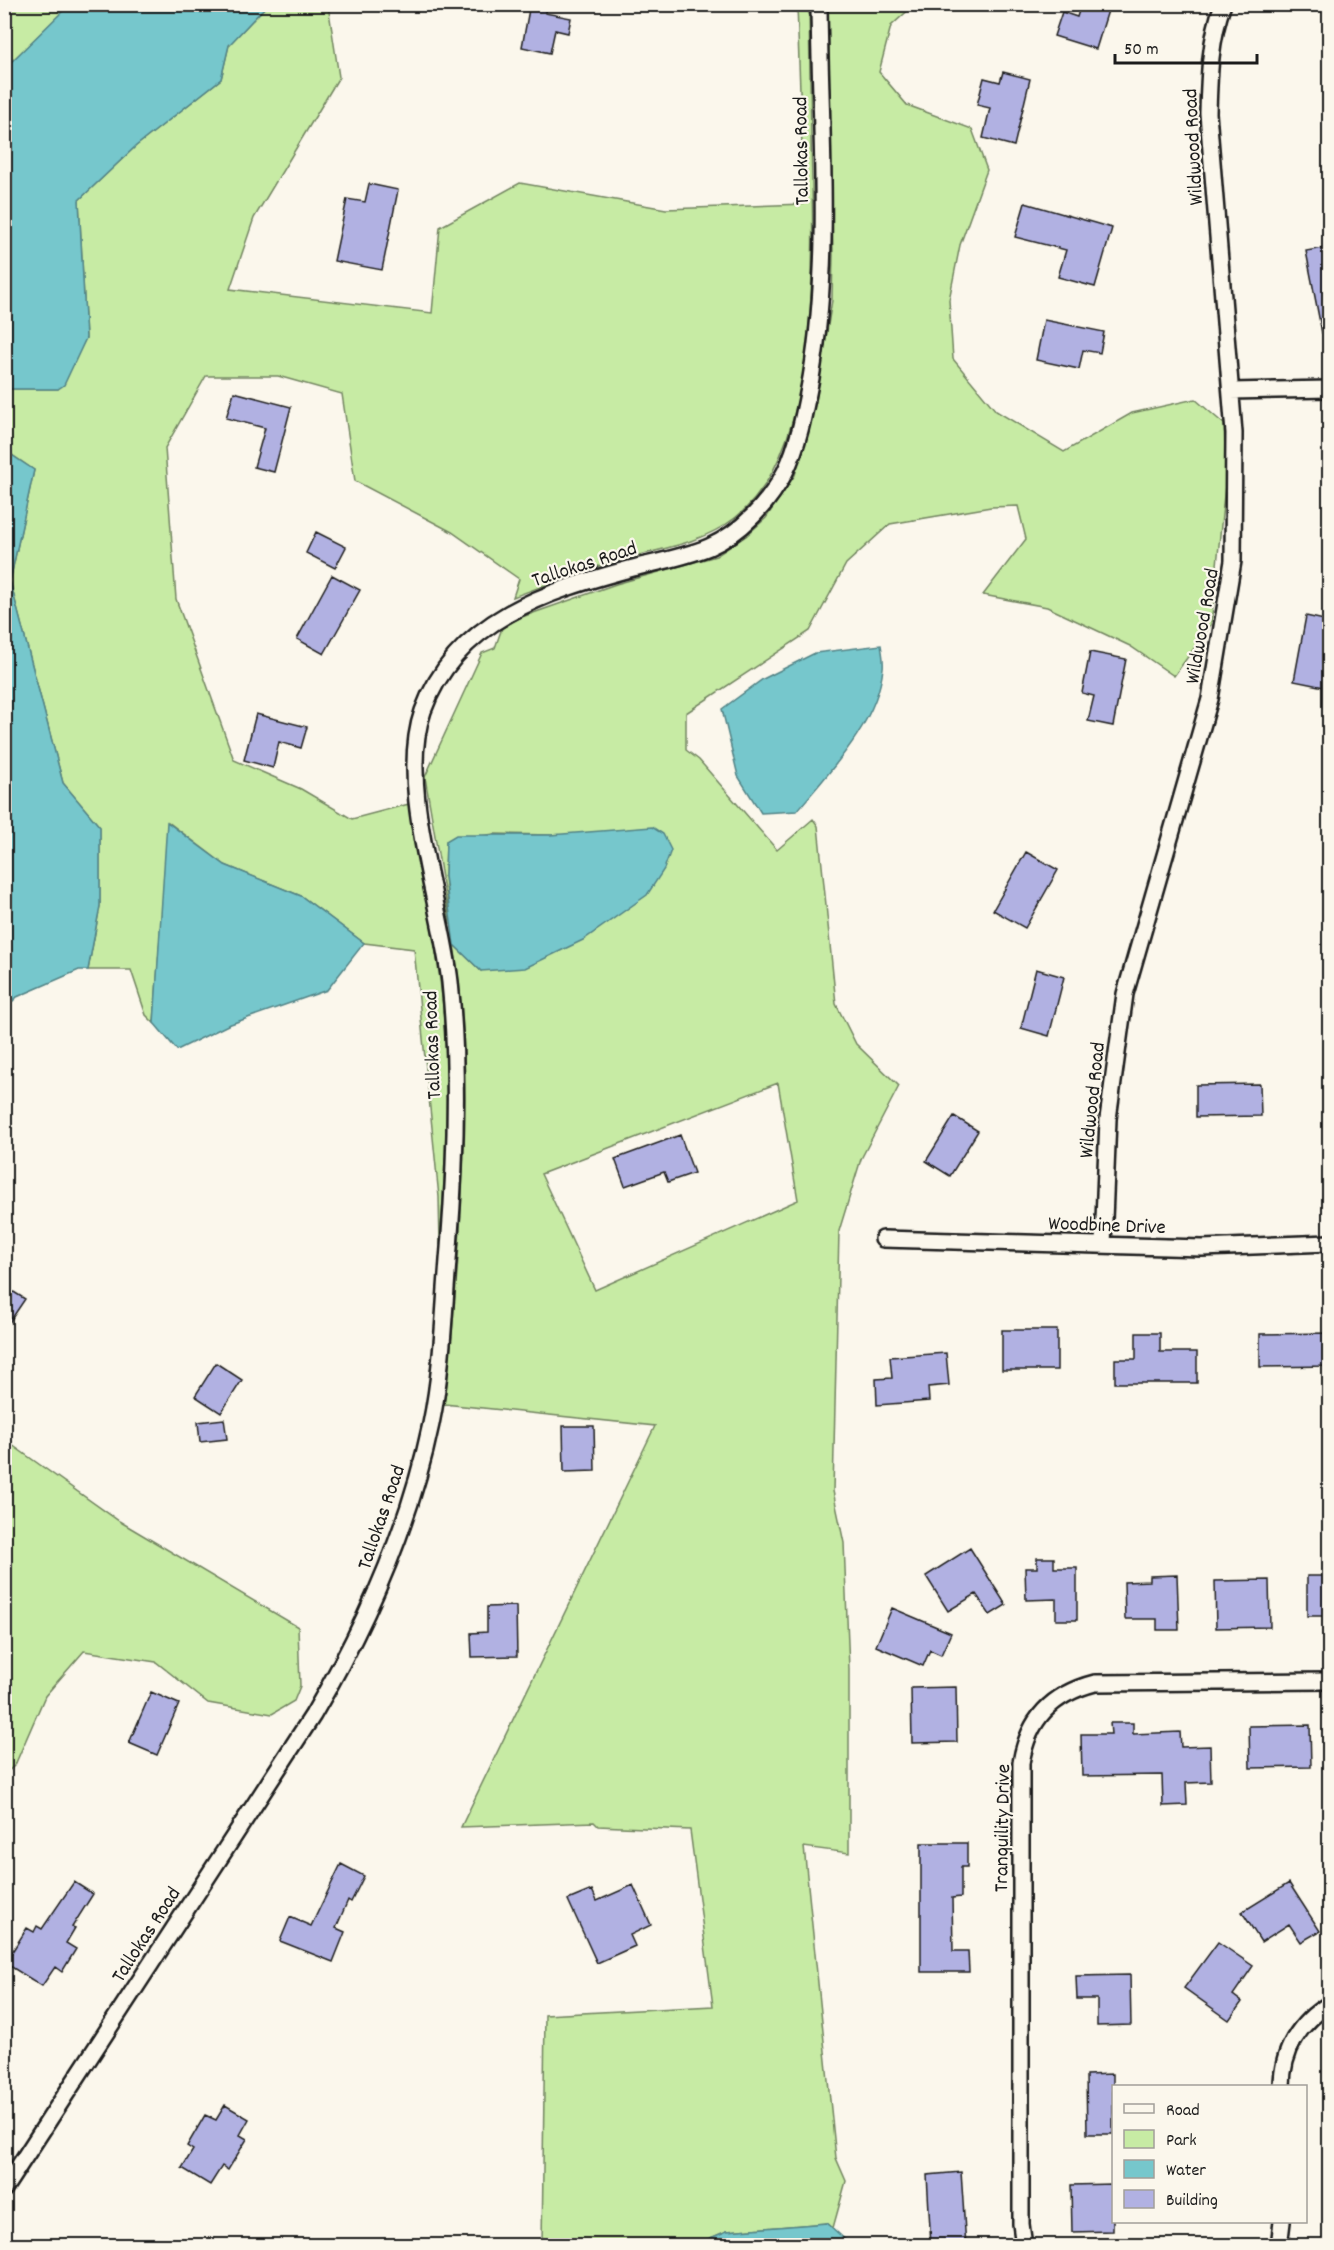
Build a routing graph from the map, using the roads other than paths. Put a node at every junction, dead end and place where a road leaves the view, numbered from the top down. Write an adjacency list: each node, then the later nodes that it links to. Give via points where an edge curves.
1 (819, 4): 11 (street, Tallokas Road, via 822,299 807,398 786,470 760,509 712,546 614,573 500,616 452,659 422,715 414,770 450,979 455,1136 438,1383 424,1451 399,1534 335,1678)
2 (1223, 4): 4 (street, Wildwood Road, via 1210,64 1208,113)
3 (1329, 389): 4 (street)
4 (1231, 391): 7 (street, Wildwood Road, via 1234,538 1223,631 1210,699 1125,994 1108,1119)
5 (883, 1239): 7 (street, Woodbine Drive)
6 (1329, 1244): 7 (street, Woodbine Drive, via 1202,1248)
7 (1103, 1245)
8 (1329, 1681): 13 (street, Tranquility Drive, via 1095,1683 1058,1697 1033,1723 1021,1763)
9 (1329, 2004): 10 (street, via 1303,2025 1292,2042 1285,2059)
10 (1282, 2085)
11 (4, 2189)
12 (1282, 2223): 14 (street)
13 (1024, 2246)
14 (1279, 2246)

